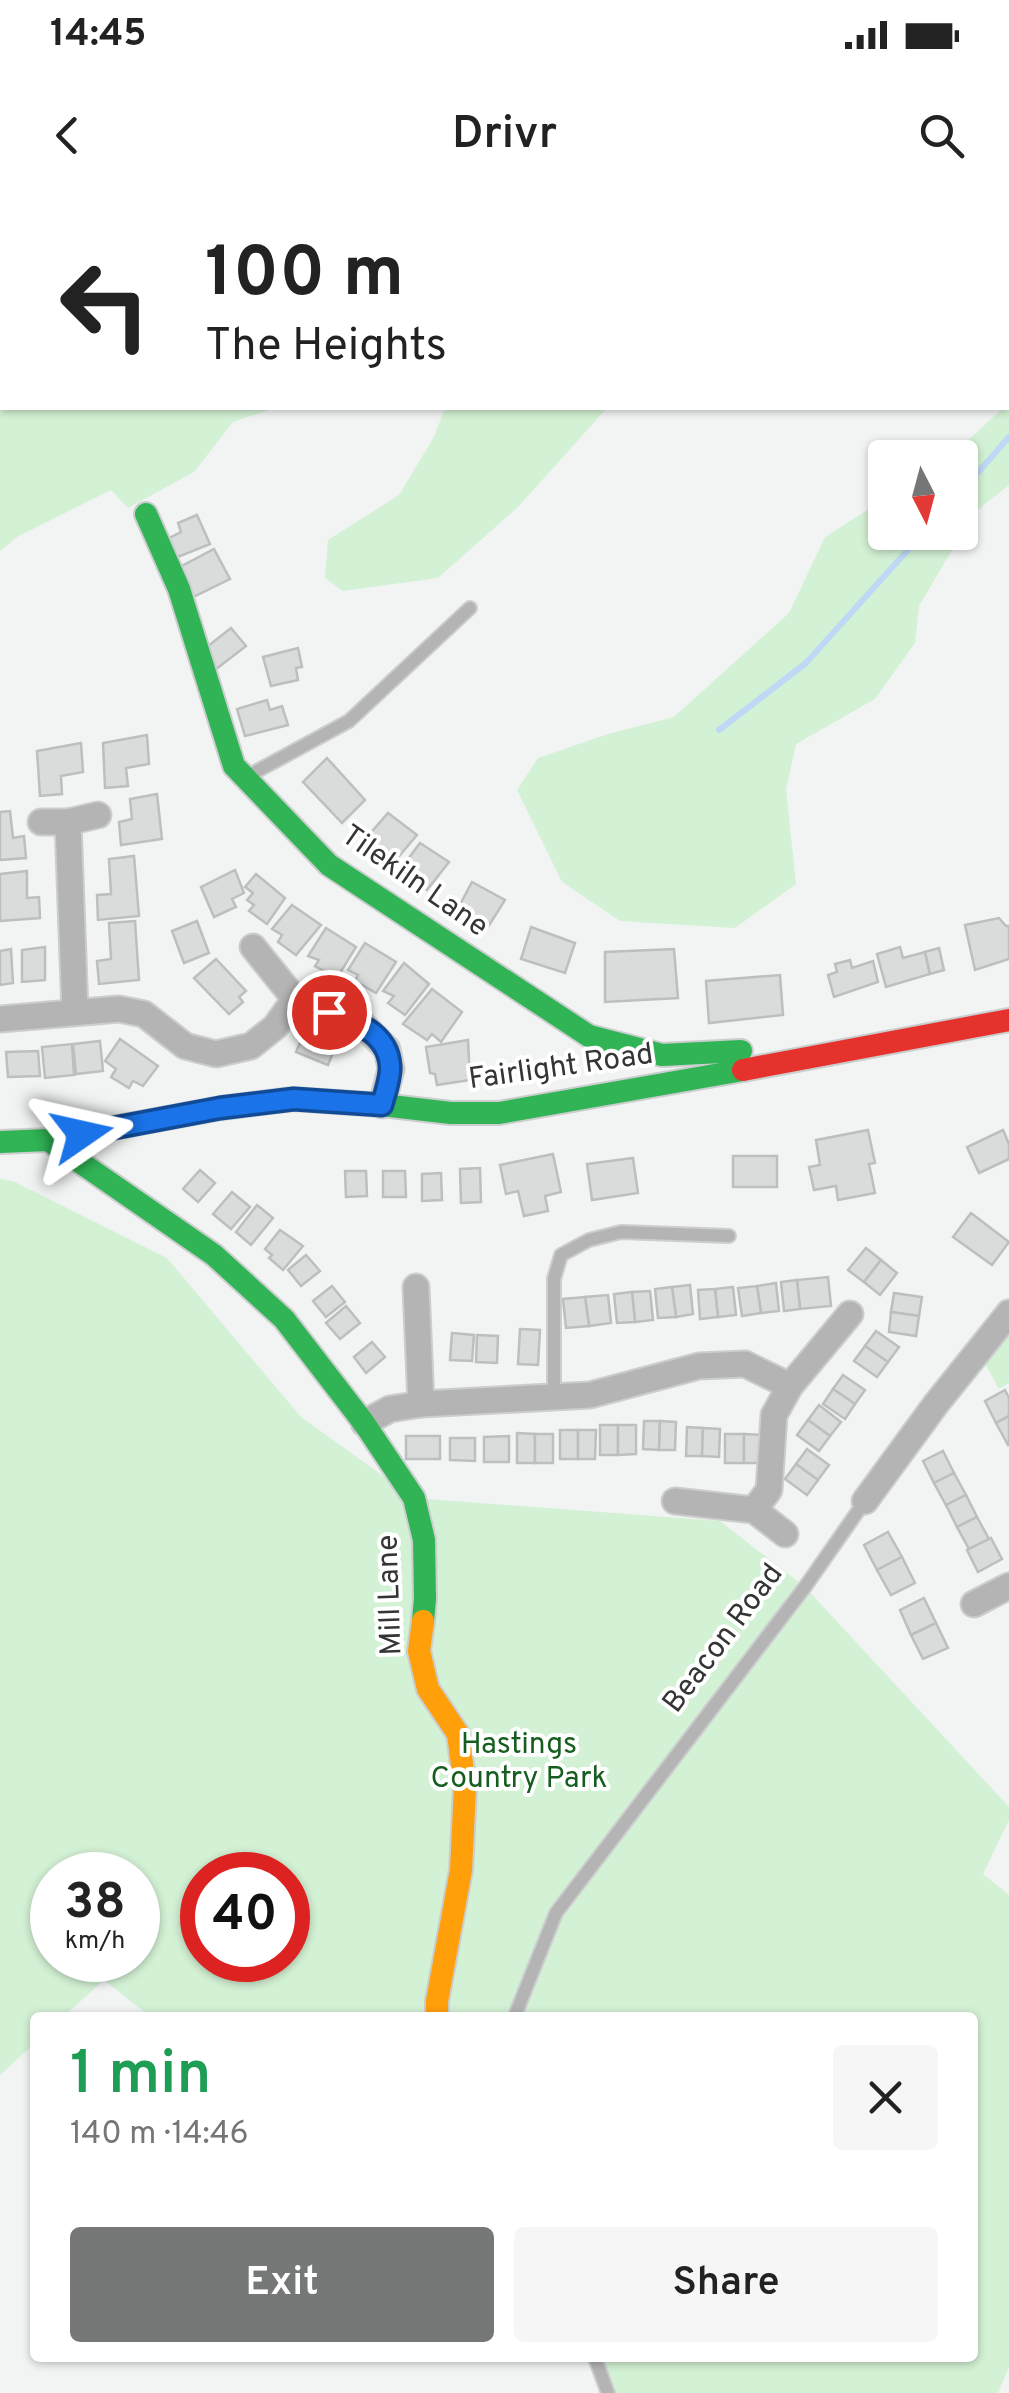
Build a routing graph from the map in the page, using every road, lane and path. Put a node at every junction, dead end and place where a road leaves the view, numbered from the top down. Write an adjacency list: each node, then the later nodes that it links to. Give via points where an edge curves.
1 (146, 514): 3 (street, Tilekiln Lane, via 179,589 234,766)
2 (470, 608): 3 (lane, via 348,721)
3 (246, 778): 12 (street, Tilekiln Lane, via 329,865 589,1036 662,1056)
4 (98, 815): 6 (street)
5 (41, 822): 6 (street)
6 (68, 822): 9 (street)
7 (254, 947): 8 (street)
8 (295, 999): 9 (street, via 251,1046 216,1054 186,1046 144,1014); 13 (street, via 362,1024 387,1048)
9 (75, 1012): 10 (street)
10 (0, 1019)
11 (1009, 1020): 12 (street, Fairlight Road)
12 (837, 1051): 13 (street, Fairlight Road, via 499,1113)
13 (382, 1105): 14 (street, Fairlight Road, via 294,1099)
14 (48, 1140): 15 (street, Fairlight Road); 23 (street, Mill Lane, via 254,1290)
15 (0, 1142)
16 (728, 1236): 21 (lane, via 621,1232 562,1255 554,1279)
17 (416, 1287): 22 (street)
18 (1009, 1313): 25 (street, Beacon Road)
19 (850, 1314): 20 (street)
20 (790, 1386): 21 (street, via 746,1364 714,1365 590,1395); 26 (street, via 774,1415 769,1490)
21 (554, 1396): 22 (street)
22 (420, 1404): 23 (street, via 390,1408)
23 (364, 1423): 30 (street, Mill Lane, via 414,1498 424,1540 419,1650 428,1689 458,1734 465,1786 461,1870)
24 (675, 1501): 26 (street)
25 (865, 1501): 31 (lane, Beacon Road, via 556,1914)
26 (754, 1510): 27 (street)
27 (785, 1534)
28 (1009, 1586): 29 (street)
29 (974, 1604)
30 (438, 2012)
31 (516, 2012)
32 (596, 2362): 33 (lane)
33 (608, 2393)

